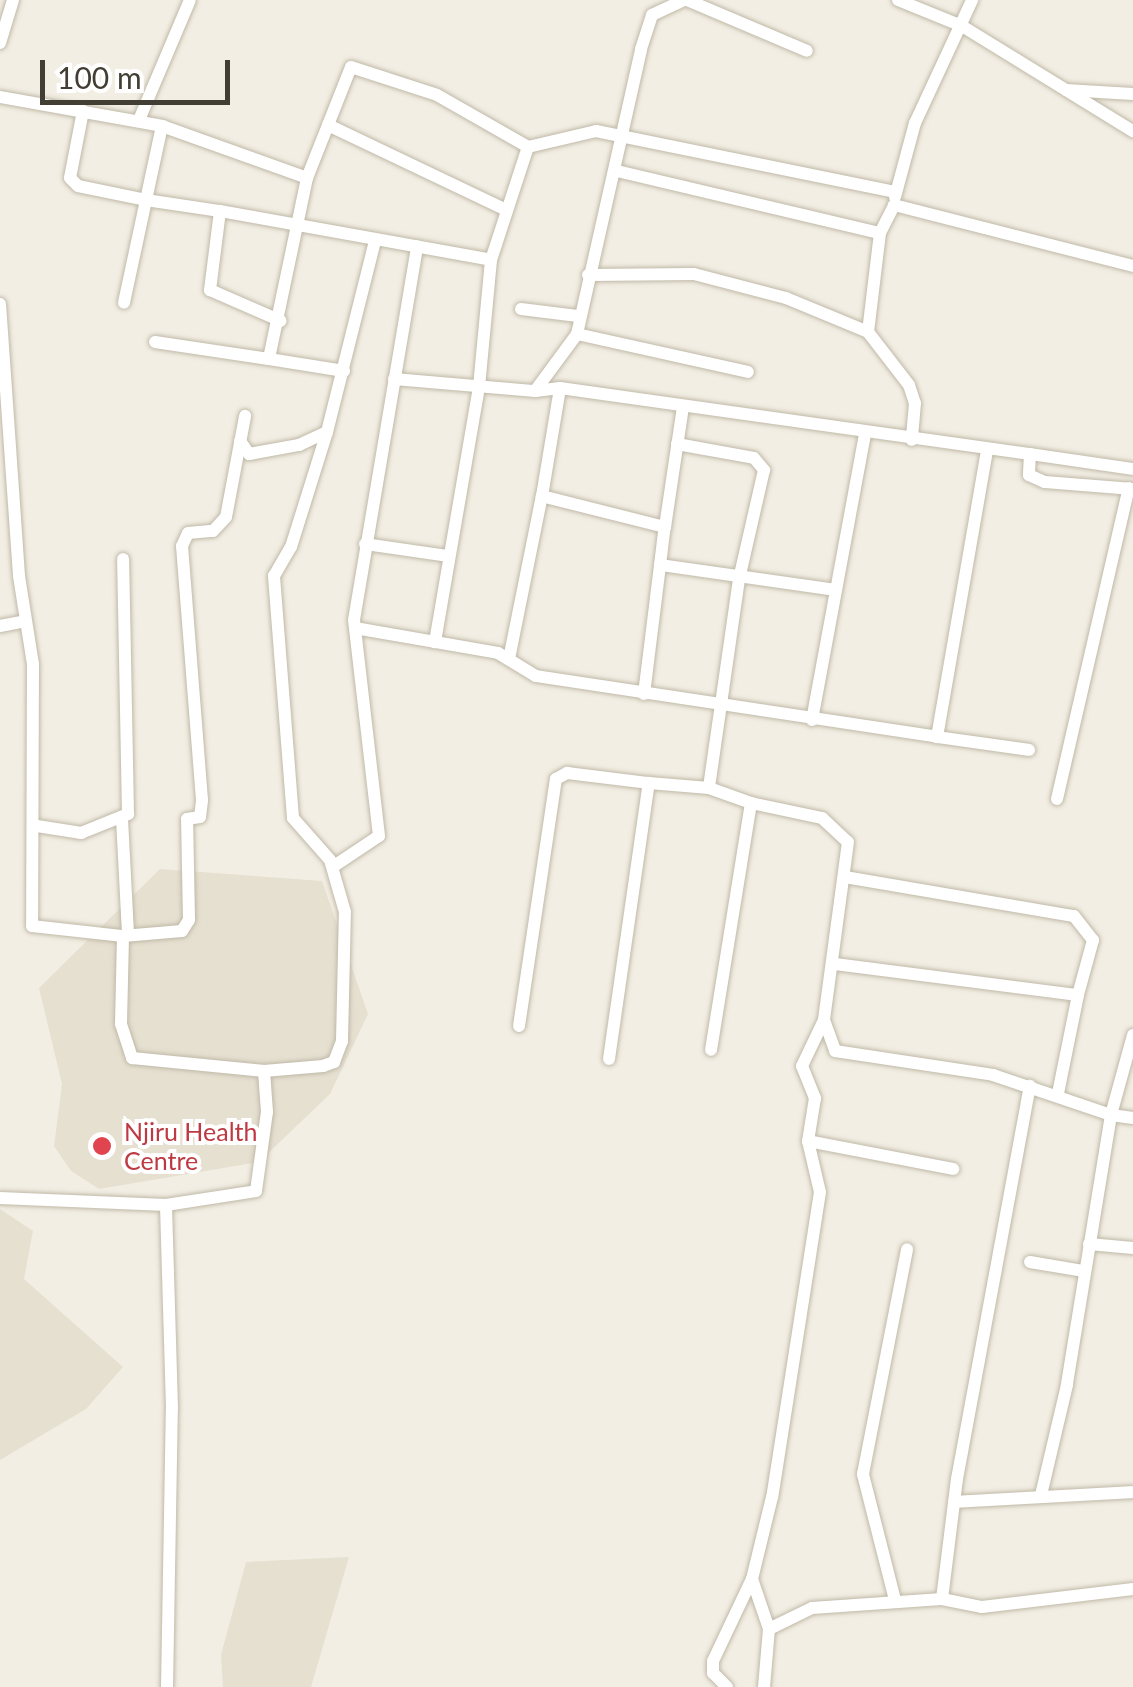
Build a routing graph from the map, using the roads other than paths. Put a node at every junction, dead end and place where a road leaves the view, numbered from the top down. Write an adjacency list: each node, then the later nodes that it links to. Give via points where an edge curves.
1 (13, 0): 7 (street)
2 (190, 0): 13 (street)
3 (686, 0): 8 (street); 17 (street, via 652,15)
4 (898, 0): 6 (street)
5 (972, 0): 6 (street)
6 (962, 26): 9 (street); 21 (street, via 916,123)
7 (0, 42)
8 (807, 51)
9 (1066, 90): 10 (street); 16 (street)
10 (1133, 94)
11 (0, 97): 12 (street)
12 (83, 110): 13 (street); 22 (street, via 70,178 78,186)
13 (139, 120): 15 (street)
14 (328, 125): 18 (street, via 351,67 437,95); 20 (street); 23 (street)
15 (162, 126): 20 (street); 22 (street)
16 (1133, 131)
17 (623, 134): 18 (street, via 573,132); 19 (street); 21 (street)
18 (528, 147): 23 (street)
19 (617, 171): 26 (street); 31 (street)
20 (307, 178): 25 (street)
21 (895, 198): 26 (street); 30 (street)
22 (146, 200): 24 (street); 32 (street)
23 (504, 209): 29 (street)
24 (220, 211): 25 (street); 36 (street, via 210,290)
25 (294, 224): 27 (street); 36 (street)
26 (880, 234): 37 (street)
27 (375, 240): 28 (street); 41 (street)
28 (416, 246): 29 (street); 43 (street)
29 (491, 260): 44 (street)
30 (1133, 266)
31 (588, 275): 35 (street); 37 (street, via 694,274 786,298)
32 (124, 303)
33 (0, 304): 66 (street)
34 (522, 309): 35 (street)
35 (578, 316): 38 (street)
36 (281, 320): 40 (street)
37 (868, 332): 51 (street, via 909,386)
38 (577, 334): 42 (street); 46 (street)
39 (155, 342): 40 (street)
40 (269, 359): 41 (street)
41 (344, 371): 49 (street)
42 (748, 372)
43 (394, 379): 44 (street); 60 (street)
44 (478, 388): 46 (street); 61 (street)
45 (560, 388): 46 (street); 47 (street); 58 (street)
46 (535, 391)
47 (683, 406): 50 (street); 53 (street)
48 (245, 416): 52 (street)
49 (327, 432): 52 (street, via 249,454); 82 (street, via 291,547 274,576 293,818)
50 (864, 434): 51 (street); 65 (street)
51 (912, 440): 54 (street)
52 (240, 441): 84 (street, via 226,517 213,531 188,533 182,546 202,800 200,817 187,819 189,920 182,931)
53 (677, 444): 59 (street); 64 (street, via 754,458 764,470)
54 (987, 450): 55 (street); 74 (street)
55 (1030, 454): 56 (street); 57 (street, via 1030,475 1045,482)
56 (1133, 470)
57 (1131, 489): 78 (street)
58 (542, 496): 59 (street); 70 (street)
59 (665, 527): 63 (street)
60 (365, 544): 61 (street); 68 (street)
61 (448, 556): 69 (street)
62 (123, 559): 80 (street, via 130,808)
63 (660, 564): 64 (street); 71 (street)
64 (739, 579): 65 (street); 72 (street)
65 (836, 590): 73 (street)
66 (26, 621): 67 (street); 81 (street)
67 (0, 626)
68 (354, 628): 69 (street); 82 (street, via 378,836)
69 (435, 642): 70 (street)
70 (510, 659): 71 (street, via 536,676)
71 (644, 694): 72 (street)
72 (725, 702): 73 (street); 77 (street)
73 (812, 720): 74 (street)
74 (937, 737): 75 (street)
75 (1030, 750)
76 (649, 783): 77 (street); 88 (street, via 568,773 556,779); 91 (street)
77 (709, 788): 79 (street)
78 (1057, 799)
79 (750, 802): 83 (street, via 835,825 848,842); 90 (street)
80 (122, 819): 81 (street, via 81,833); 84 (street)
81 (37, 826): 84 (street, via 32,926)
82 (334, 866): 92 (street, via 345,912 340,1052 323,1066)
83 (845, 877): 85 (street); 86 (street, via 1074,916 1093,940)
84 (125, 935): 92 (street, via 121,1024 132,1058)
85 (835, 964): 86 (street); 87 (street)
86 (1078, 995): 94 (street)
87 (824, 1020): 93 (street, via 835,1051 847,1056 994,1075); 97 (street, via 802,1066 815,1098)
88 (519, 1026)
89 (1133, 1035): 95 (street)
90 (711, 1050)
91 (609, 1059)
92 (264, 1071): 100 (street, via 268,1112 256,1191)
93 (1030, 1086): 94 (street); 108 (street)
94 (1058, 1092): 95 (street)
95 (1110, 1114): 96 (street); 101 (street)
96 (1133, 1118)
97 (808, 1141): 98 (street); 109 (street, via 820,1192 772,1498)
98 (954, 1170)
99 (0, 1198): 100 (street)
100 (166, 1205): 114 (street, via 172,1390)
101 (1089, 1244): 103 (street); 105 (street)
102 (907, 1248): 112 (street, via 863,1474)
103 (1133, 1248)
104 (1030, 1262): 105 (street)
105 (1084, 1271): 107 (street, via 1068,1384)
106 (1133, 1492): 107 (street)
107 (1041, 1495): 108 (street)
108 (954, 1502): 111 (street)
109 (752, 1579): 113 (street); 115 (street, via 713,1662 713,1673)
110 (1133, 1589): 111 (street, via 982,1607)
111 (942, 1599): 112 (street)
112 (895, 1600): 113 (street, via 812,1608)
113 (770, 1630): 116 (street)
114 (167, 1687)
115 (727, 1687)
116 (764, 1687)

